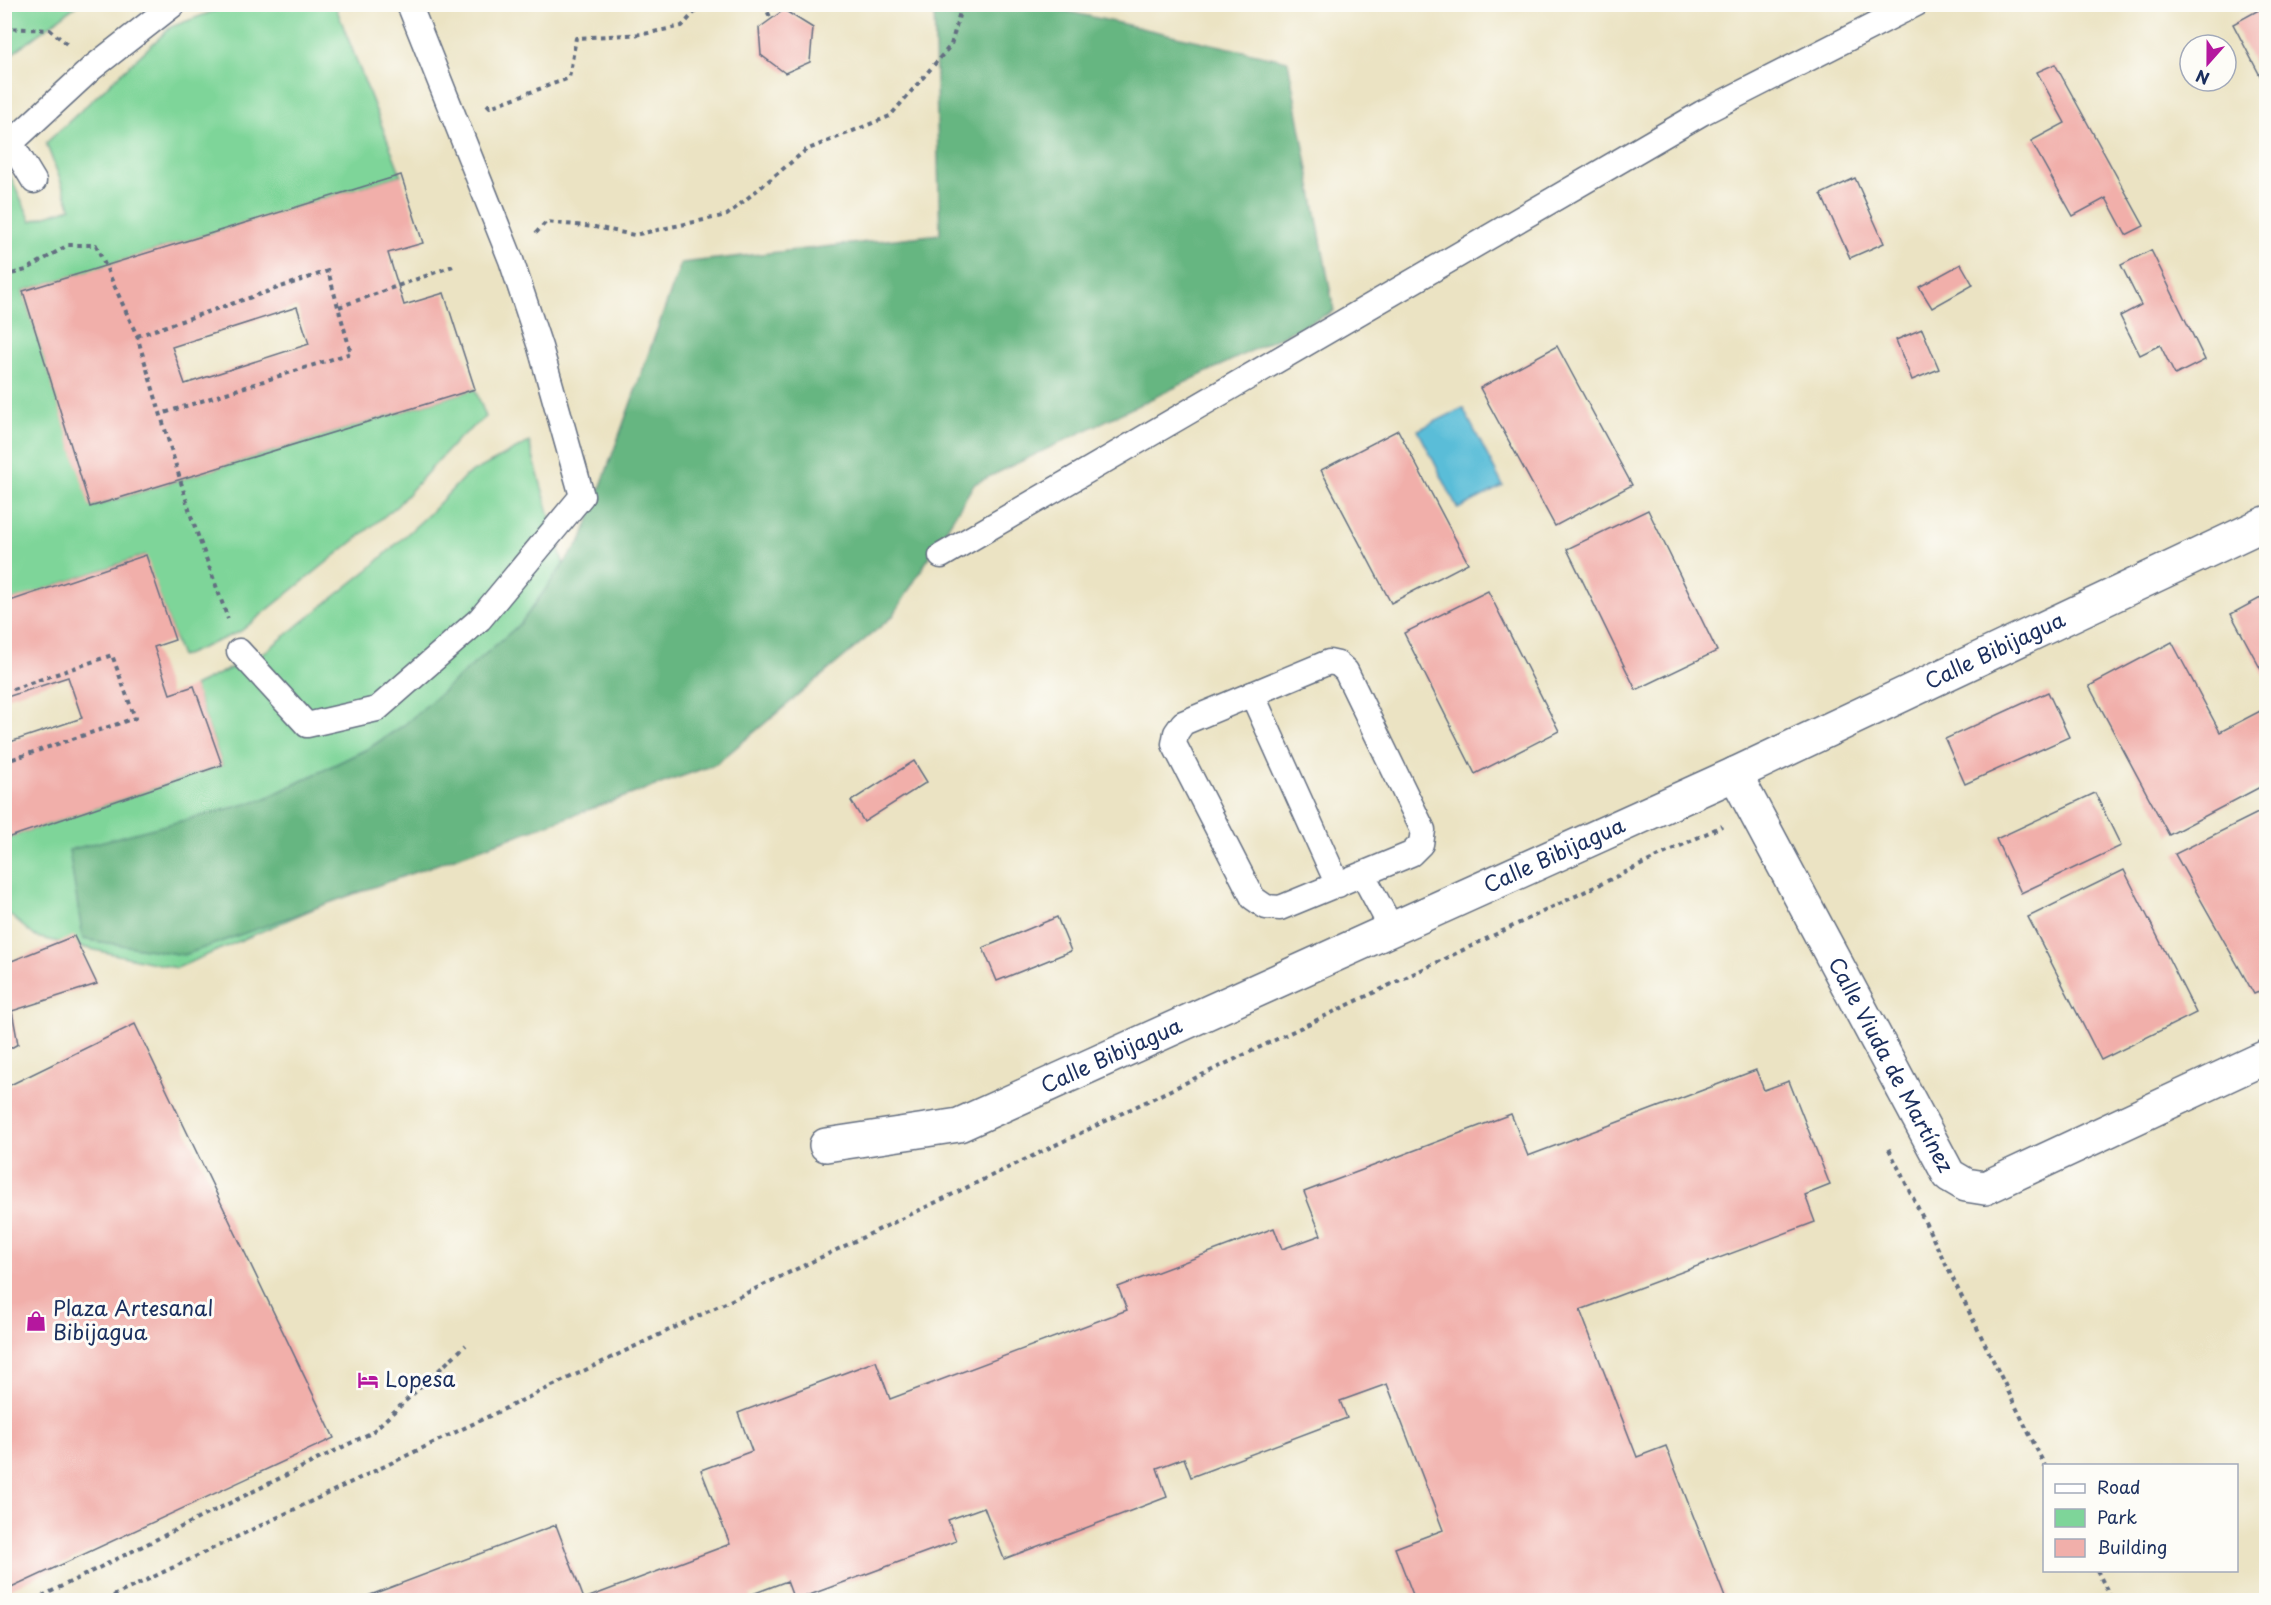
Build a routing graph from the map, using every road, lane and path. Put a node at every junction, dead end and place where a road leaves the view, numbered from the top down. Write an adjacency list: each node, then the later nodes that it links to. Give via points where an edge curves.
1 (174, 4): 9 (lane)
2 (409, 4): 13 (lane)
3 (702, 4): 10 (path, via 682,26 576,38 569,78 489,107)
4 (764, 4): 7 (path)
5 (958, 4): 13 (path, via 961,8 951,45 890,116 806,150 728,215 634,235 546,222)
6 (1916, 4): 20 (lane, via 1702,113)
7 (771, 19)
8 (4, 28): 9 (path, via 50,30)
9 (92, 68): 11 (lane)
10 (484, 99)
11 (8, 144): 12 (lane)
12 (34, 181)
13 (510, 260): 21 (lane, via 540,346 582,496 480,619 377,709 307,725)
14 (453, 266): 16 (path)
15 (4, 276): 17 (path, via 26,270 68,245 96,245)
16 (339, 307): 17 (path, via 327,271); 18 (path, via 351,352)
17 (137, 336): 18 (path)
18 (161, 414): 21 (path, via 192,519)
19 (2266, 523): 25 (street, Calle Bibijagua)
20 (942, 556)
21 (239, 651)
22 (4, 692): 24 (path, via 112,655 135,718)
23 (1252, 694): 27 (lane, via 1329,662 1346,671 1423,830 1421,844 1411,854); 28 (lane); 28 (lane, via 1183,723 1174,744 1253,898 1266,907 1280,908)
24 (4, 762)
25 (1735, 774): 29 (street, Calle Bibijagua); 30 (street, Calle Viuda de Martínez, via 1949,1175 1966,1185 1985,1188)
26 (1728, 823): 35 (path)
27 (1363, 875): 28 (lane); 29 (lane)
28 (1338, 885)
29 (1392, 929): 31 (street, Calle Bibijagua, via 959,1125)
30 (2266, 1057)
31 (826, 1145)
32 (466, 1345): 34 (path, via 371,1433)
33 (2098, 1572): 36 (path)
34 (34, 1600)
35 (105, 1600)
36 (2112, 1600)

